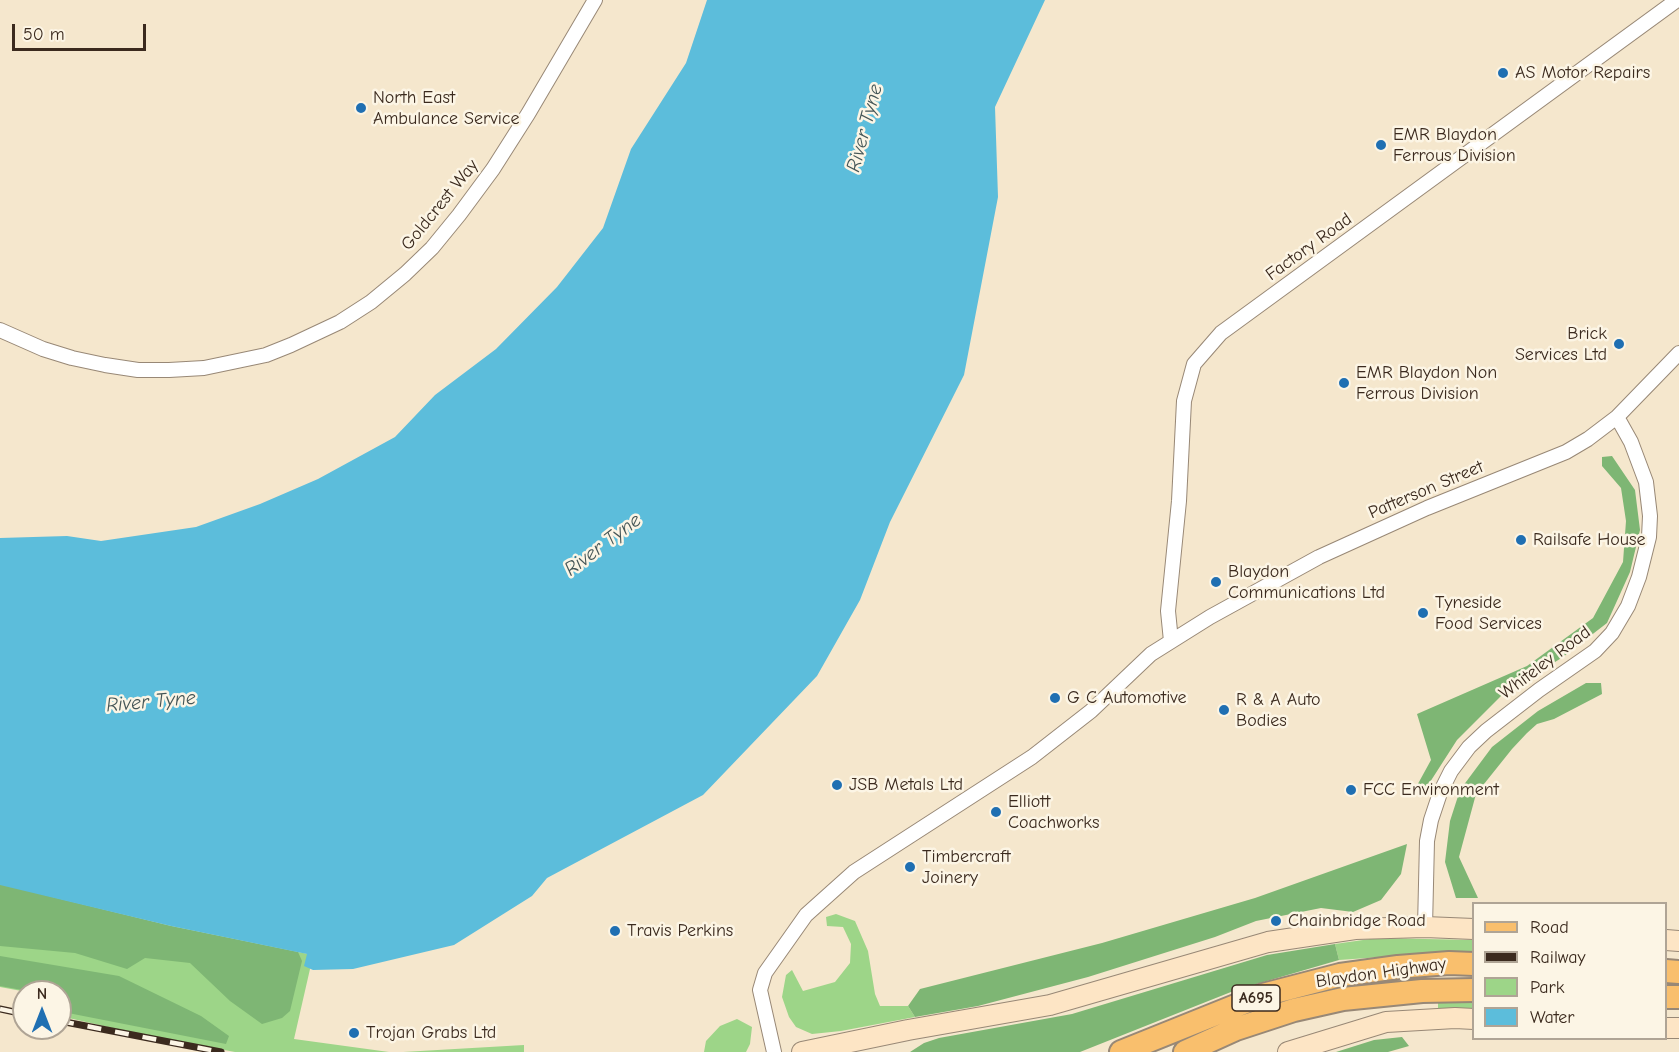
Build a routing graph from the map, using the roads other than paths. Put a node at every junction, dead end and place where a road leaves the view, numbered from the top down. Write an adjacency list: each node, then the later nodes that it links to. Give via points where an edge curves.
1 (595, 0): 3 (street, Goldcrest Way, via 528,114 459,215 405,274 340,322 266,355 204,368 169,370 72,358)
2 (1677, 0): 6 (street, Factory Road, via 1221,333 1194,364 1184,400 1168,611)
3 (0, 330)
4 (1679, 353): 5 (street, Patterson Street)
5 (1617, 417): 6 (street, Patterson Street, via 1566,452 1426,508 1319,557); 7 (street, Whiteley Road, via 1646,482 1649,537 1639,577 1612,633 1595,651 1486,731 1450,771 1427,841)
6 (1171, 641): 13 (street, Patterson Street, via 1150,654 1091,711 1032,757 854,872 806,915 765,973 760,990)
7 (1425, 927): 8 (main road); 12 (main road, via 1355,929 1268,942 1050,1005 908,1030)
8 (1472, 930)
9 (1472, 964): 15 (main road, Blaydon Highway / A695, via 1398,967 1340,975 1263,995)
10 (1472, 990): 16 (main road, Blaydon Highway / A695, via 1343,999 1236,1029)
11 (1472, 1018): 17 (main road, via 1386,1022)
12 (868, 1045): 14 (main road)
13 (774, 1052)
14 (802, 1052)
15 (1121, 1052)
16 (1185, 1052)
17 (1287, 1052)

